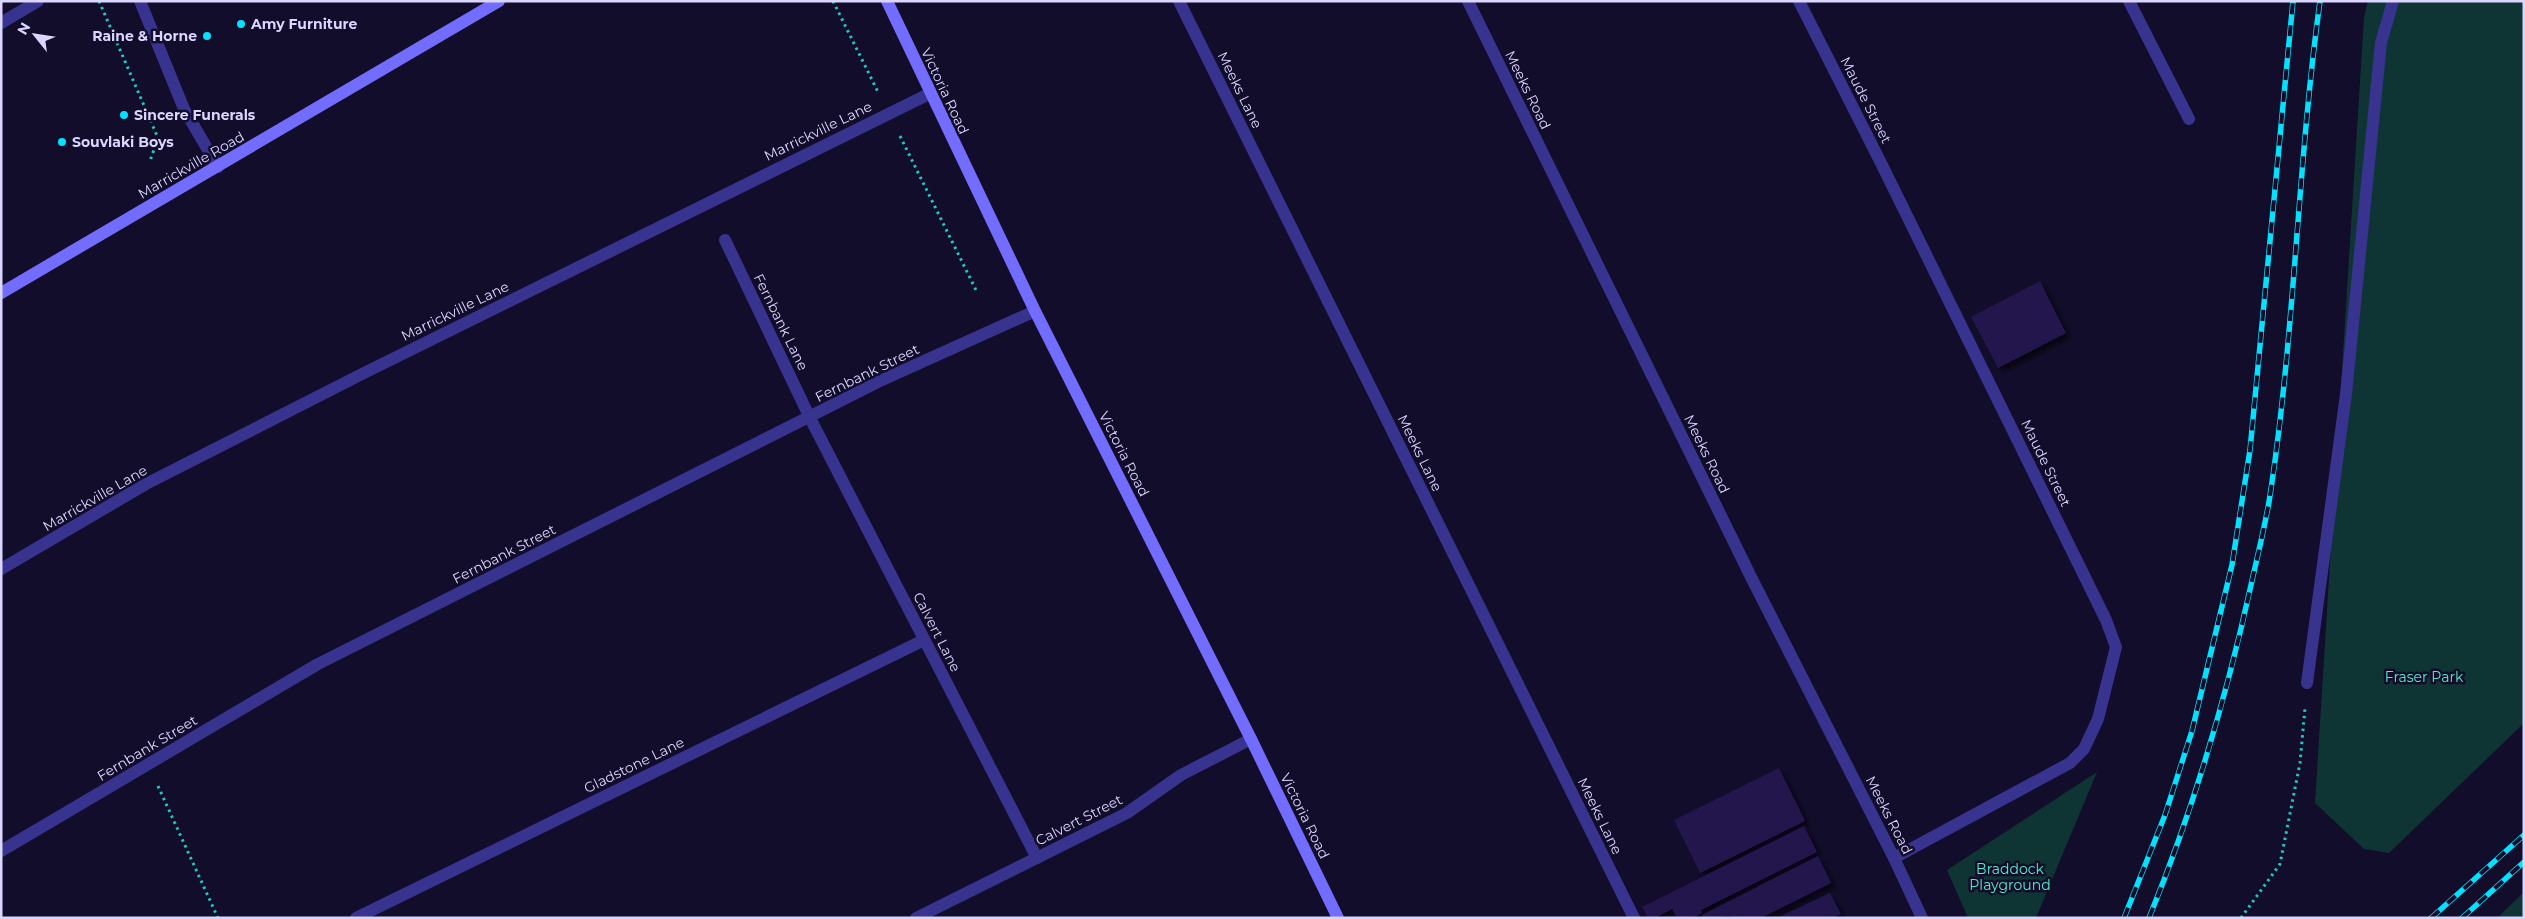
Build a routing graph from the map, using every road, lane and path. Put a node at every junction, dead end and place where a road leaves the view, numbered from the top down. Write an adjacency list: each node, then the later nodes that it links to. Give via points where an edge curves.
1 (38, 1): 12 (street)
2 (99, 1): 16 (path, via 158,138)
3 (140, 1): 17 (street, via 184,110)
4 (499, 1): 17 (street, Marrickville Road)
5 (833, 1): 14 (path)
6 (886, 1): 13 (street, Victoria Road)
7 (1179, 1): 35 (street, Meeks Lane)
8 (1468, 1): 30 (street, Meeks Road, via 1752,579)
9 (1799, 1): 30 (street, Maude Street, via 2106,620 2116,648 2106,695 2092,736 2070,763)
10 (2129, 1): 15 (street)
11 (2393, 1): 25 (street, via 2381,43 2346,394)
12 (1, 23)
13 (930, 94): 14 (street, Marrickville Lane); 21 (street, Victoria Road)
14 (889, 114): 19 (path); 23 (street, Marrickville Lane, via 592,259 146,484)
15 (2188, 119)
16 (150, 161)
17 (218, 167): 20 (street, Marrickville Road)
18 (724, 240): 22 (street, Fernbank Lane)
19 (976, 290)
20 (1, 293)
21 (1035, 310): 22 (street, Fernbank Street, via 882,380); 26 (street, Victoria Road)
22 (810, 418): 24 (street, Calvert Lane); 27 (street, Fernbank Street, via 318,664)
23 (1, 569)
24 (924, 640): 29 (street, Calvert Lane); 32 (street, Gladstone Lane)
25 (2308, 683): 37 (path, via 2300,763 2280,864)
26 (1251, 739): 29 (street, Calvert Street, via 1180,775 1127,813); 34 (street, Victoria Road)
27 (148, 764): 28 (street, Fernbank Street); 31 (path)
28 (1, 851)
29 (1037, 858): 33 (street, Calvert Street)
30 (1894, 858): 36 (street, Meeks Road)
31 (218, 918)
32 (356, 918)
33 (916, 918)
34 (1338, 918)
35 (1634, 918)
36 (1922, 918)
37 (2241, 918)

